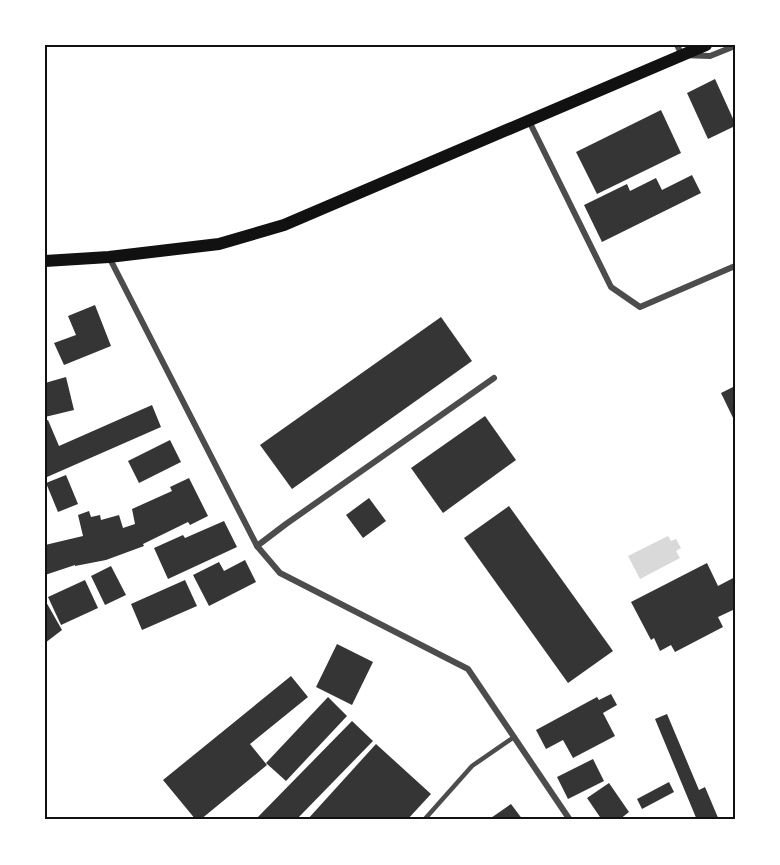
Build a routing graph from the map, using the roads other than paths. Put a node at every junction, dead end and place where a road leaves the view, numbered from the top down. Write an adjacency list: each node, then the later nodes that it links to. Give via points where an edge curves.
1 (706, 45): 3 (main road)
2 (735, 46): 3 (street, via 710,56)
3 (679, 50): 4 (main road)
4 (529, 121): 5 (main road, via 284,225 219,244); 7 (street, via 610,287 640,307)
5 (109, 258): 6 (main road); 9 (street)
6 (45, 261)
7 (735, 266)
8 (494, 378): 9 (street)
9 (257, 546): 10 (street, via 280,573 468,669)
10 (514, 737): 11 (lane, via 472,766); 12 (street)
11 (424, 820)
12 (570, 820)

